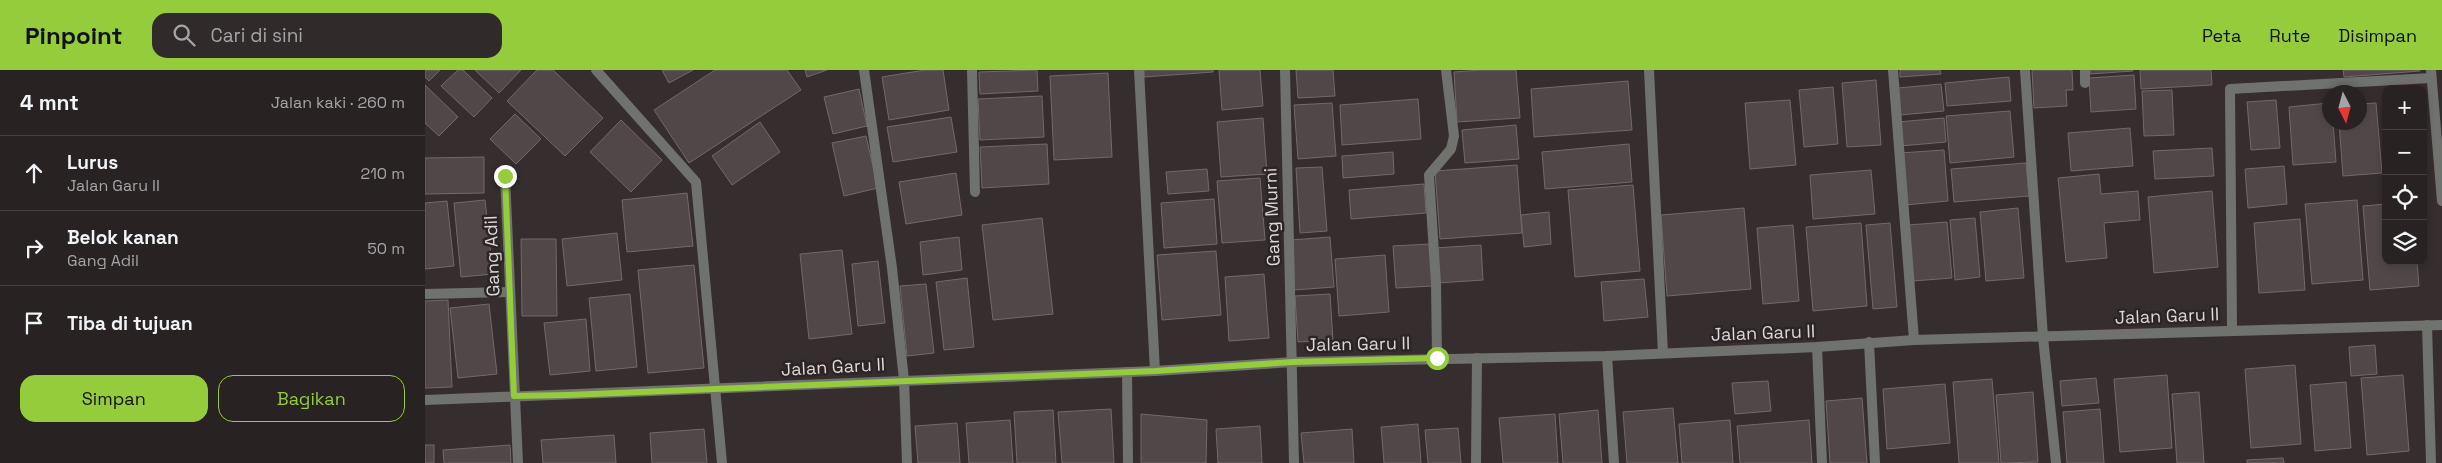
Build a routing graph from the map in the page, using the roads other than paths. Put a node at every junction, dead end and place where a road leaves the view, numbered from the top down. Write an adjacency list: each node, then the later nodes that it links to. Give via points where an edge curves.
1 (596, 70): 33 (street, via 696,182)
2 (864, 70): 32 (street, via 892,268)
3 (971, 70): 14 (street)
4 (1139, 70): 30 (street)
5 (1285, 70): 29 (street, Gang Murni)
6 (1446, 70): 27 (street, via 1454,136 1451,149 1429,175)
7 (1649, 70): 25 (street)
8 (1893, 70): 22 (street)
9 (2025, 70): 21 (street)
10 (2085, 70): 12 (street)
11 (2431, 74): 15 (street); 20 (street, via 2230,88)
12 (2085, 83)
13 (505, 176): 16 (street, Gang Adil)
14 (975, 192)
15 (2442, 201)
16 (509, 292): 17 (street); 34 (street, Gang Adil)
17 (425, 294)
18 (2427, 325): 19 (street, Jalan Garu II); 20 (street, Jalan Garu II); 46 (street)
19 (2442, 325)
20 (2232, 330): 21 (street, Jalan Garu II)
21 (2043, 338): 22 (street, Jalan Garu II); 45 (street)
22 (1914, 340): 23 (street, Jalan Garu II)
23 (1869, 342): 24 (street, Jalan Garu II); 44 (street)
24 (1817, 347): 25 (street, Jalan Garu II); 43 (street)
25 (1663, 352): 26 (street, Jalan Garu II)
26 (1607, 356): 28 (street, Jalan Garu II); 42 (street)
27 (1437, 358): 28 (street, Jalan Garu II); 29 (street, Jalan Garu II)
28 (1477, 358): 41 (street)
29 (1293, 362): 30 (street, Jalan Garu II); 40 (street, Gang Murni)
30 (1155, 371): 31 (street, Jalan Garu II)
31 (1127, 372): 32 (street, Jalan Garu II); 39 (street)
32 (903, 380): 33 (street, Jalan Garu II); 38 (street)
33 (716, 389): 34 (street, Jalan Garu II); 37 (street)
34 (514, 396): 35 (street, Jalan Garu II); 36 (street, Gang Adil)
35 (425, 400)
36 (518, 463)
37 (722, 463)
38 (907, 463)
39 (1128, 463)
40 (1294, 463)
41 (1476, 463)
42 (1614, 463)
43 (1821, 463)
44 (1875, 463)
45 (2055, 463)
46 (2431, 463)

